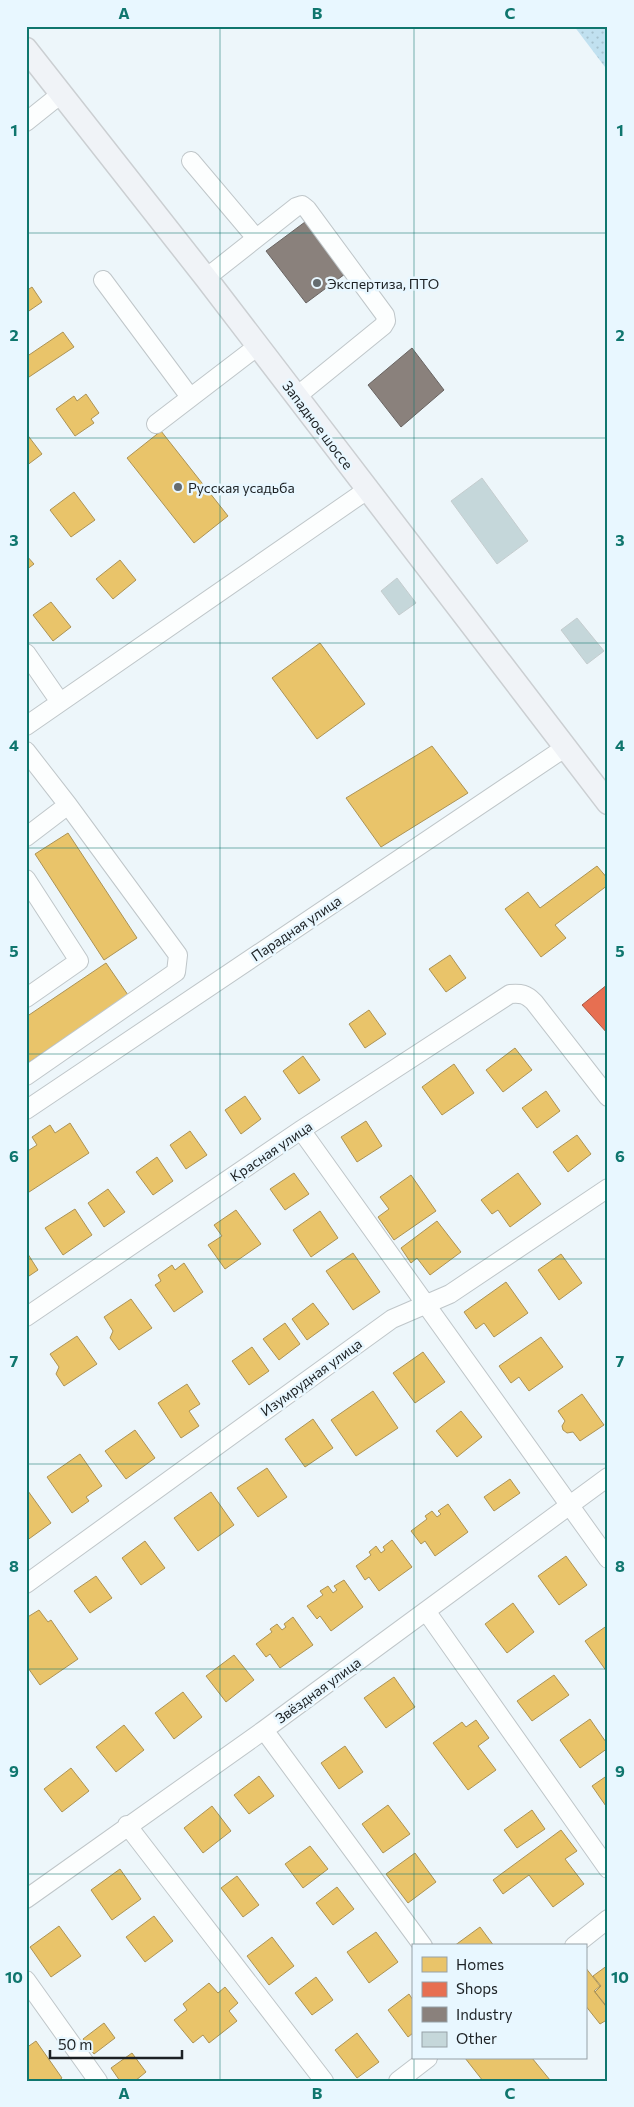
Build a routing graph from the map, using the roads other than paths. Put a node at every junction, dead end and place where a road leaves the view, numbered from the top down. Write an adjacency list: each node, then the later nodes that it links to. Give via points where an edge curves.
1 (26, 49): 2 (main road, Западное шоссе)
2 (61, 94): 3 (street); 6 (main road, Западное шоссе)
3 (26, 122)
4 (191, 161): 5 (street)
5 (256, 238): 6 (street); 9 (street, via 296,207 305,206 386,318 383,326)
6 (206, 278): 8 (main road, Западное шоссе)
7 (103, 280): 10 (street)
8 (258, 346): 9 (main road, Западное шоссе); 10 (street)
9 (297, 396): 12 (main road, Западное шоссе)
10 (190, 397): 11 (street)
11 (156, 424)
12 (367, 490): 14 (street); 16 (main road, Западное шоссе)
13 (26, 653): 14 (street)
14 (60, 702): 15 (street)
15 (26, 726)
16 (566, 747): 18 (main road, Западное шоссе); 25 (street, Парадная улица)
17 (26, 751): 19 (street)
18 (608, 803)
19 (68, 805): 20 (street); 23 (street, via 178,955 176,972)
20 (26, 837)
21 (26, 879): 22 (street, via 80,961)
22 (26, 998)
23 (26, 1076)
24 (608, 1097): 26 (street, Красная улица, via 534,1002 520,993 510,994)
25 (26, 1110)
26 (301, 1130): 28 (street); 29 (street, Красная улица)
27 (608, 1188): 28 (street, Изумрудная улица, via 450,1294)
28 (425, 1304): 31 (street); 33 (street, Изумрудная улица, via 392,1319)
29 (26, 1317)
30 (608, 1478): 31 (street, Звёздная улица)
31 (569, 1506): 32 (street); 34 (street, Звёздная улица)
32 (608, 1559)
33 (26, 1584)
34 (426, 1611): 35 (street, Звёздная улица); 37 (street)
35 (264, 1730): 36 (street, Звёздная улица); 40 (street)
36 (127, 1825): 38 (street, Звёздная улица); 45 (street)
37 (608, 1869)
38 (26, 1899)
39 (608, 1919): 41 (street)
40 (422, 1944)
41 (577, 1944)
42 (26, 1980): 44 (street)
43 (425, 2060): 46 (street)
44 (98, 2081)
45 (324, 2081)
46 (398, 2081)

